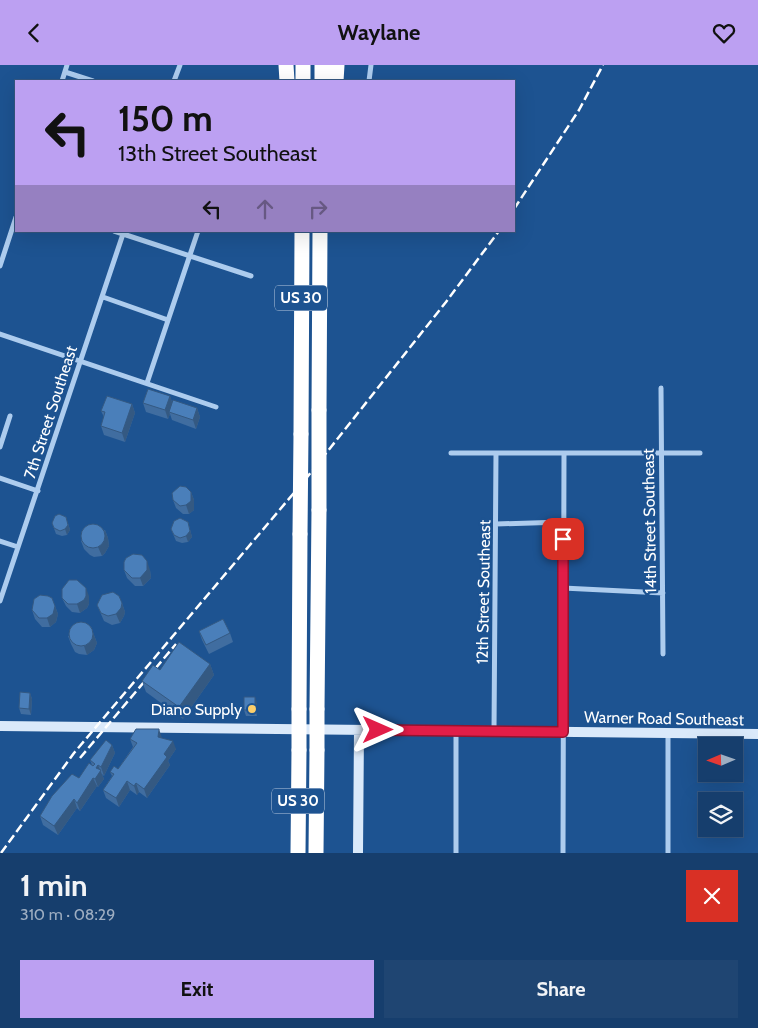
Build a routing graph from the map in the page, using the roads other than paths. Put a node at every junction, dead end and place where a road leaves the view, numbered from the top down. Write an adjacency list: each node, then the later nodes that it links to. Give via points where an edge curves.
1 (67, 65): 8 (street)
2 (180, 65): 11 (street)
3 (286, 65): 12 (highway)
4 (303, 65): 13 (highway)
5 (322, 65): 14 (highway)
6 (337, 65): 15 (highway)
7 (370, 65): 16 (street)
8 (65, 71): 9 (street); 10 (street)
9 (62, 80)
10 (90, 80)
11 (174, 80)
12 (287, 80)
13 (303, 80)
14 (322, 80)
15 (336, 80)
16 (369, 80)
17 (15, 220): 25 (street)
18 (198, 232): 24 (street)
19 (291, 232): 32 (highway)
20 (302, 232): 32 (highway, US 30)
21 (320, 232): 28 (highway, US 30)
22 (329, 232): 28 (highway)
23 (124, 233): 24 (street); 27 (street, 7th Street Southeast)
24 (189, 256): 26 (street); 29 (street)
25 (0, 266)
26 (251, 276)
27 (103, 297): 29 (street); 31 (street, 7th Street Southeast)
28 (320, 307): 61 (highway, US 30, bridge)
29 (168, 321): 33 (street)
30 (0, 334): 31 (street)
31 (80, 361): 33 (street); 44 (street, 7th Street Southeast)
32 (301, 364): 60 (highway, US 30, bridge)
33 (147, 383): 35 (street)
34 (661, 388): 41 (street, 14th Street Southeast)
35 (216, 407)
36 (10, 416): 37 (street)
37 (0, 447)
38 (450, 453): 39 (street)
39 (496, 453): 40 (street); 46 (street, 12th Street Southeast)
40 (564, 453): 41 (street); 45 (street)
41 (661, 453): 42 (street); 50 (street, 14th Street Southeast)
42 (700, 453)
43 (0, 478): 44 (street)
44 (38, 491): 48 (street, 7th Street Southeast)
45 (563, 522): 46 (street); 49 (street)
46 (496, 524): 56 (street, 12th Street Southeast)
47 (0, 541): 48 (street)
48 (18, 547): 51 (street, 7th Street Southeast)
49 (563, 588): 50 (street); 57 (street)
50 (663, 593): 52 (street, 14th Street Southeast)
51 (0, 601)
52 (663, 654)
53 (0, 726): 54 (street, Warner Road Southeast)
54 (359, 730): 55 (street, Warner Road Southeast); 62 (street)
55 (456, 731): 56 (street, Warner Road Southeast); 63 (street)
56 (494, 731): 57 (street, Warner Road Southeast)
57 (563, 732): 58 (street, Warner Road Southeast); 64 (street)
58 (668, 733): 59 (street, Warner Road Southeast); 65 (street)
59 (758, 734)
60 (298, 853)
61 (316, 853)
62 (358, 853)
63 (456, 853)
64 (563, 853)
65 (668, 853)

